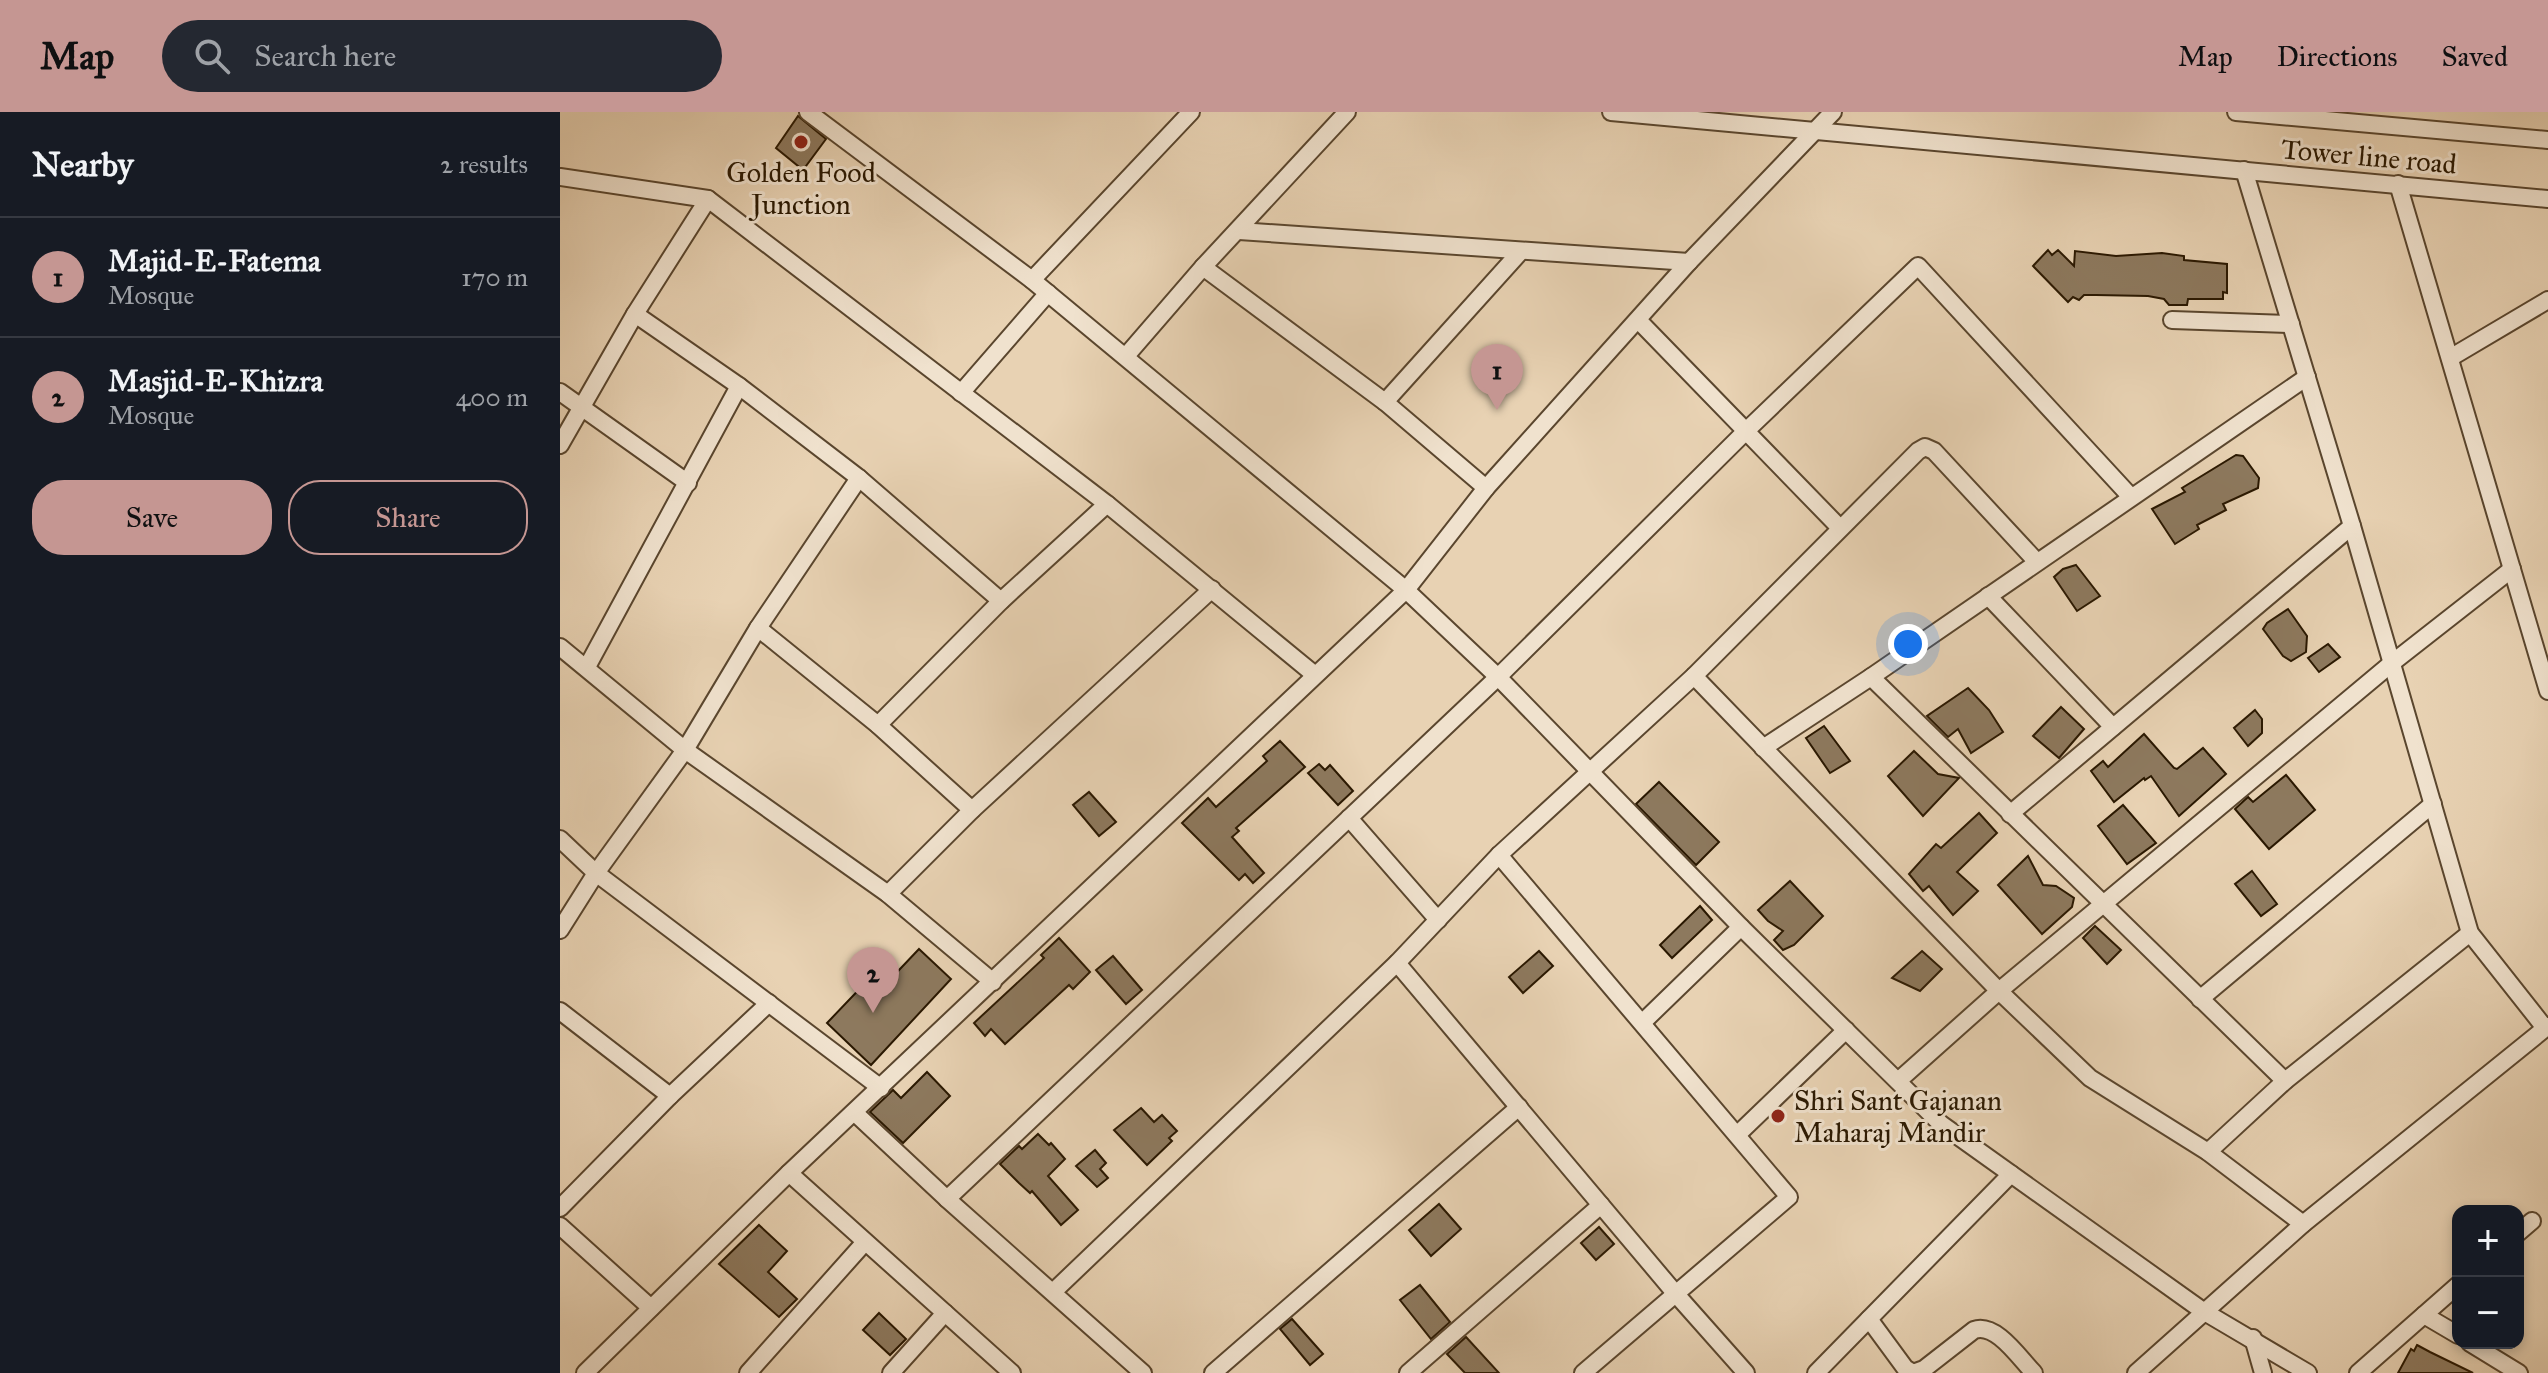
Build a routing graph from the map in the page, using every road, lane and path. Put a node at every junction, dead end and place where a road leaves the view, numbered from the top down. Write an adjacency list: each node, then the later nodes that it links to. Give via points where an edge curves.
1 (808, 112): 19 (street)
2 (1191, 112): 19 (street)
3 (1347, 112): 15 (street)
4 (1611, 112): 8 (street, Tower line road)
5 (1833, 112): 8 (street)
6 (2236, 112): 7 (street)
7 (2246, 112): 9 (street)
8 (1814, 132): 10 (street, Tower line road); 17 (street)
9 (2548, 140)
10 (2244, 170): 12 (street, Tower line road); 25 (street)
11 (560, 177): 13 (street)
12 (2398, 184): 14 (street, Tower line road); 27 (street)
13 (708, 199): 22 (street); 31 (street)
14 (2548, 199)
15 (1239, 231): 16 (street); 18 (street)
16 (1521, 251): 17 (street); 32 (street)
17 (1689, 262): 23 (street)
18 (1203, 267): 26 (street); 32 (street)
19 (1032, 280): 20 (street)
20 (1048, 293): 26 (street); 31 (street)
21 (2548, 300): 27 (street)
22 (635, 314): 29 (street); 33 (street)
23 (1638, 320): 34 (street); 38 (street)
24 (2172, 320): 25 (street)
25 (2291, 324): 28 (street)
26 (1126, 356): 46 (street)
27 (2450, 358): 44 (street)
28 (2307, 377): 39 (street); 41 (street)
29 (739, 386): 36 (street); 37 (street)
30 (560, 392): 33 (street)
31 (961, 393): 40 (street)
32 (1385, 402): 38 (street)
33 (581, 408): 35 (street); 37 (street)
34 (1747, 430): 39 (street, via 1918,266); 42 (street); 55 (street)
35 (560, 445)
36 (859, 478): 48 (street); 49 (street)
37 (688, 483): 52 (street)
38 (1486, 488): 46 (street)
39 (2131, 497): 43 (street)
40 (1107, 504): 45 (street); 48 (street)
41 (2352, 526): 51 (street); 59 (street)
42 (1840, 528): 43 (street, via 1925,447); 54 (street)
43 (2037, 562): 47 (street)
44 (2512, 569): 51 (street); 57 (street)
45 (1212, 589): 53 (street); 64 (street)
46 (1406, 590): 53 (street); 55 (street)
47 (1988, 596): 56 (street); 59 (street)
48 (1001, 601): 58 (street)
49 (758, 628): 58 (street); 61 (street)
50 (560, 647): 52 (street)
51 (2392, 663): 63 (street); 71 (street)
52 (587, 667): 61 (street)
53 (1315, 675): 77 (street)
54 (1694, 676): 60 (street); 62 (street)
55 (1498, 677): 62 (street); 66 (street)
56 (1871, 677): 60 (street); 65 (street)
57 (2548, 691)
58 (878, 725): 64 (street)
59 (2113, 727): 65 (street)
60 (1763, 748): 78 (street)
61 (685, 750): 69 (street); 70 (street)
62 (1591, 770): 68 (street); 73 (street)
63 (2433, 804): 75 (street); 79 (street)
64 (972, 810): 70 (street)
65 (2010, 814): 71 (street)
66 (1349, 818): 72 (street); 95 (street)
67 (560, 839): 69 (street)
68 (1499, 855): 72 (street); 82 (street)
69 (596, 873): 74 (street); 80 (street)
70 (888, 894): 77 (street)
71 (2103, 905): 78 (street); 79 (street)
72 (1438, 920): 76 (street)
73 (1741, 927): 82 (street); 84 (street)
74 (560, 930)
75 (2470, 933): 83 (street); 86 (street)
76 (1397, 963): 89 (street); 104 (street)
77 (993, 982): 87 (street)
78 (1999, 991): 85 (street); 92 (street, via 2090,1078)
79 (2200, 999): 86 (street)
80 (769, 1003): 87 (street); 88 (street)
81 (560, 1011): 88 (street)
82 (1643, 1022): 91 (street)
83 (2546, 1027): 99 (street)
84 (1846, 1030): 85 (street); 91 (street)
85 (1898, 1081): 94 (street, via 1941,1124)
86 (2285, 1081): 92 (street)
87 (881, 1088): 90 (street)
88 (670, 1096): 97 (street)
89 (1519, 1107): 96 (street); 120 (street)
90 (855, 1113): 93 (street); 95 (street)
91 (1737, 1135): 105 (street, via 1789,1197)
92 (2208, 1152): 99 (street)
93 (789, 1173): 102 (street); 106 (street)
94 (2011, 1174): 107 (street); 110 (street)
95 (947, 1199): 104 (street)
96 (1601, 1205): 105 (street); 121 (street)
97 (560, 1208)
98 (2532, 1221): 101 (street)
99 (2303, 1224): 107 (street)
100 (560, 1226): 106 (street)
101 (2524, 1228)
102 (865, 1242): 108 (street); 116 (street)
103 (2452, 1290): 109 (street)
104 (1053, 1292): 119 (street)
105 (1675, 1293): 114 (street); 122 (street)
106 (651, 1308): 115 (street)
107 (2203, 1311): 112 (street); 125 (street)
108 (945, 1313): 117 (street); 118 (street)
109 (2424, 1315): 111 (street); 128 (street)
110 (1869, 1319): 123 (street); 124 (street, via 1913,1373 1981,1328 1995,1333)
111 (2452, 1331)
112 (2253, 1338): 126 (street); 127 (street)
113 (2480, 1349): 129 (street)
114 (1587, 1372)
115 (585, 1373)
116 (748, 1373)
117 (891, 1373)
118 (1012, 1373)
119 (1143, 1373)
120 (1213, 1373)
121 (1408, 1373)
122 (1746, 1373)
123 (1816, 1373)
124 (2034, 1373)
125 (2136, 1373)
126 (2263, 1373)
127 (2308, 1373)
128 (2358, 1373)
129 (2519, 1373)

